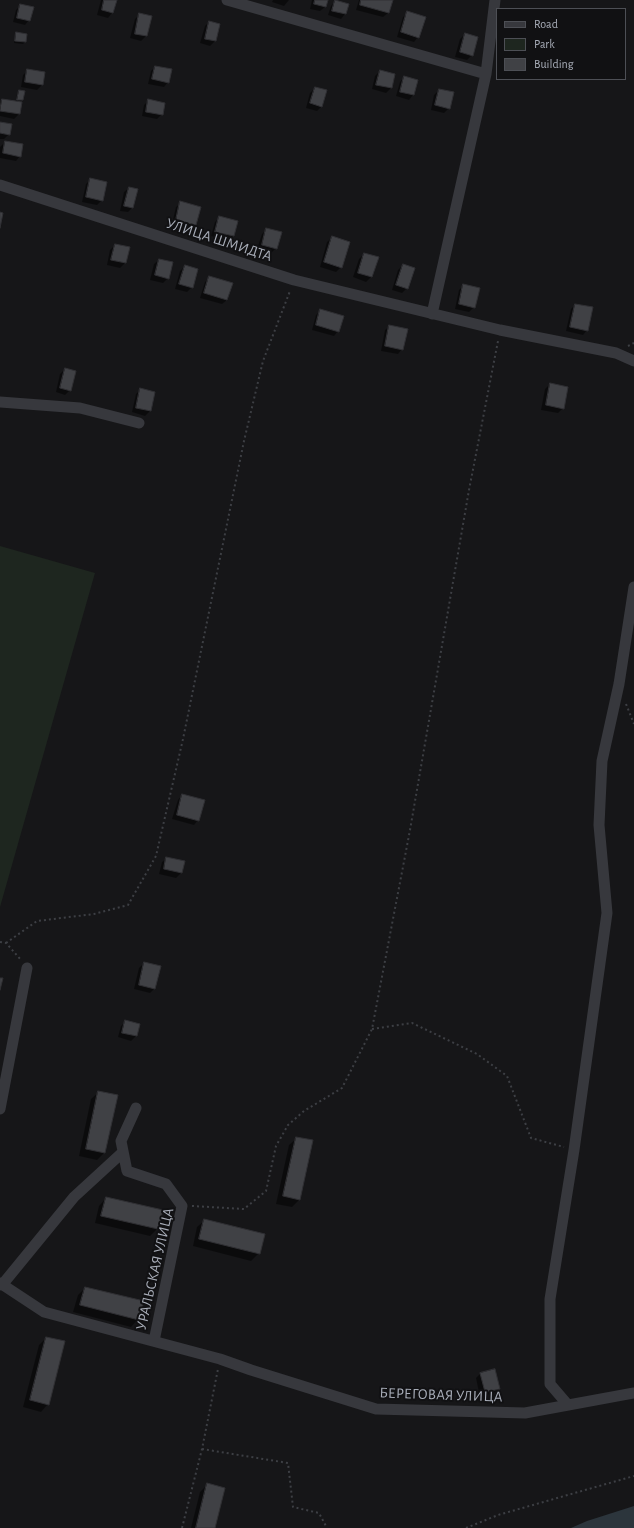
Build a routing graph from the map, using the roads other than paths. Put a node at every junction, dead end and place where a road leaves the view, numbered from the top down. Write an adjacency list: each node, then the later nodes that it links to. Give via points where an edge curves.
1 (227, 0): 3 (street)
2 (495, 0): 3 (street)
3 (486, 74): 5 (street)
4 (0, 185): 5 (street, УЛИЦА ШМИДТА, via 294,280)
5 (432, 314): 6 (street, УЛИЦА ШМИДТА, via 616,353)
6 (634, 361)
7 (0, 402): 8 (street, via 80,408)
8 (139, 423)
9 (634, 588): 17 (street, via 619,684 602,761 599,825 607,913 550,1299 550,1384)
10 (27, 968): 12 (street)
11 (136, 1108): 13 (street, via 120,1141)
12 (0, 1109)
13 (123, 1152): 14 (street, via 74,1197); 15 (street, УРАЛЬСКАЯ УЛИЦА, via 126,1171 166,1184 182,1206)
14 (1, 1284): 15 (street, БЕРЕГОВАЯ УЛИЦА, via 44,1312)
15 (154, 1341): 17 (street, БЕРЕГОВАЯ УЛИЦА, via 220,1359 376,1409 525,1414)
16 (634, 1393): 17 (street, БЕРЕГОВАЯ УЛИЦА)
17 (568, 1405)

